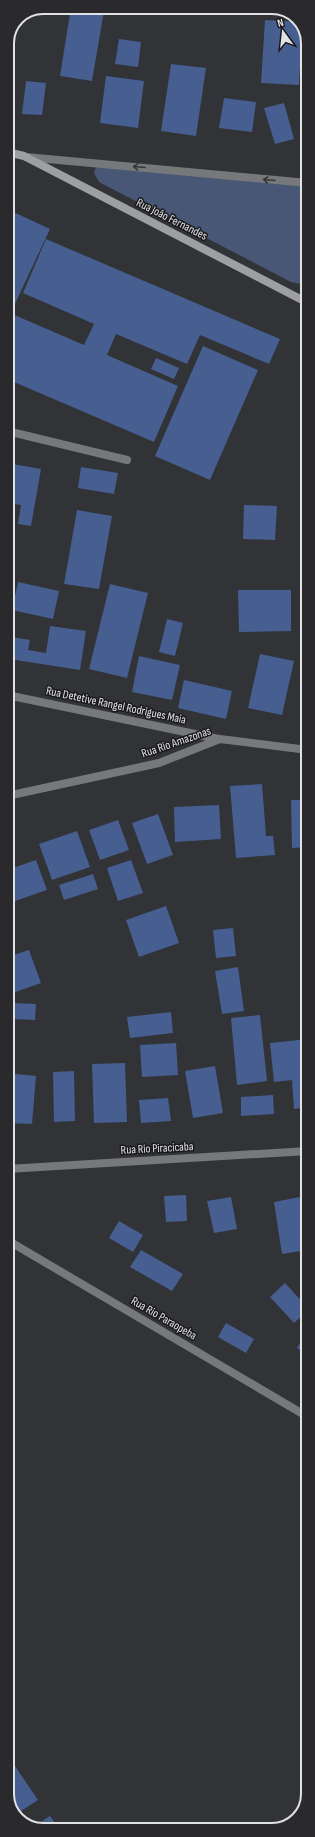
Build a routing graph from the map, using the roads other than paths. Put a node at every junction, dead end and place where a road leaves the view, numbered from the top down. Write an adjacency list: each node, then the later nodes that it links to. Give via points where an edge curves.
1 (14, 154): 2 (street, Rua João Fernandes)
2 (24, 156): 3 (street, Rua João Fernandes, one-way to 2); 4 (street, Rua João Fernandes)
3 (301, 182)
4 (301, 299)
5 (14, 433): 6 (street)
6 (127, 460)
7 (14, 696): 8 (street, Rua Detetive Rangel Rodrigues Maia)
8 (220, 739): 9 (street, Rua Rio Amazonas); 10 (street, Rua Rio Amazonas, via 159,763)
9 (301, 749)
10 (14, 794)
11 (301, 1151): 12 (street, Rua Rio Piracicaba)
12 (14, 1169)
13 (14, 1244): 14 (street, Rua Rio Paraopeba)
14 (301, 1413)

